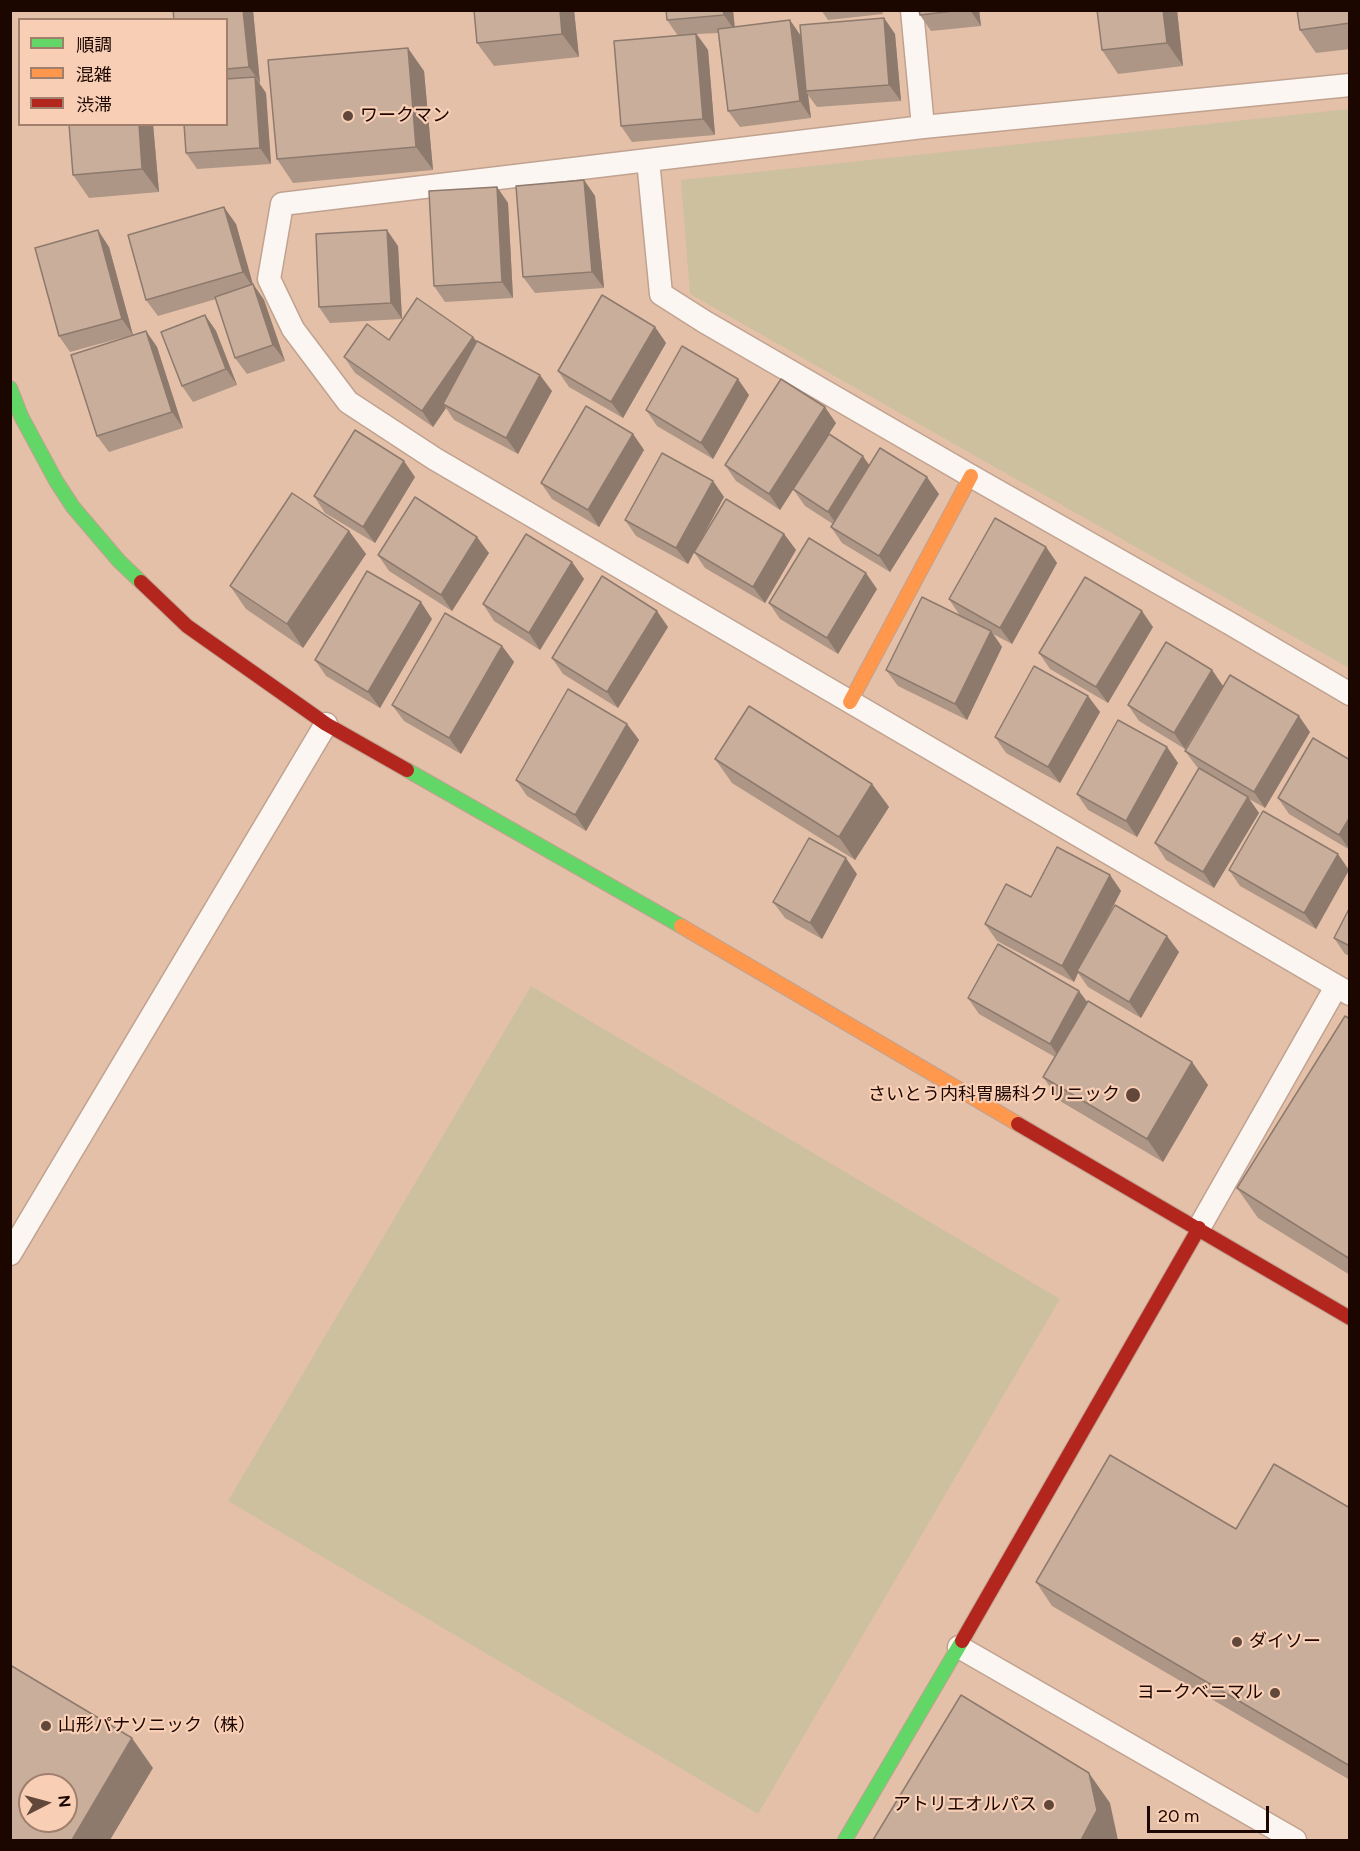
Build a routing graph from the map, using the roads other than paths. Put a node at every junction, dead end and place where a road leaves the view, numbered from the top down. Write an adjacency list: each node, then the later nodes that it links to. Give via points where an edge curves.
1 (912, 10): 3 (lane)
2 (1350, 85): 3 (lane)
3 (923, 127): 4 (lane)
4 (648, 160): 6 (lane, via 661,294); 8 (lane, via 282,204 269,279 293,330 348,402 435,459)
5 (10, 388): 9 (street, via 56,481 119,561 187,626)
6 (971, 476): 7 (lane); 8 (street)
7 (1350, 694)
8 (850, 702): 10 (lane)
9 (326, 724): 11 (street); 12 (lane)
10 (1343, 991): 11 (lane)
11 (1199, 1228): 13 (street); 14 (street)
12 (10, 1254)
13 (1350, 1318)
14 (959, 1647): 15 (street); 16 (lane)
15 (845, 1840)
16 (1295, 1840)

